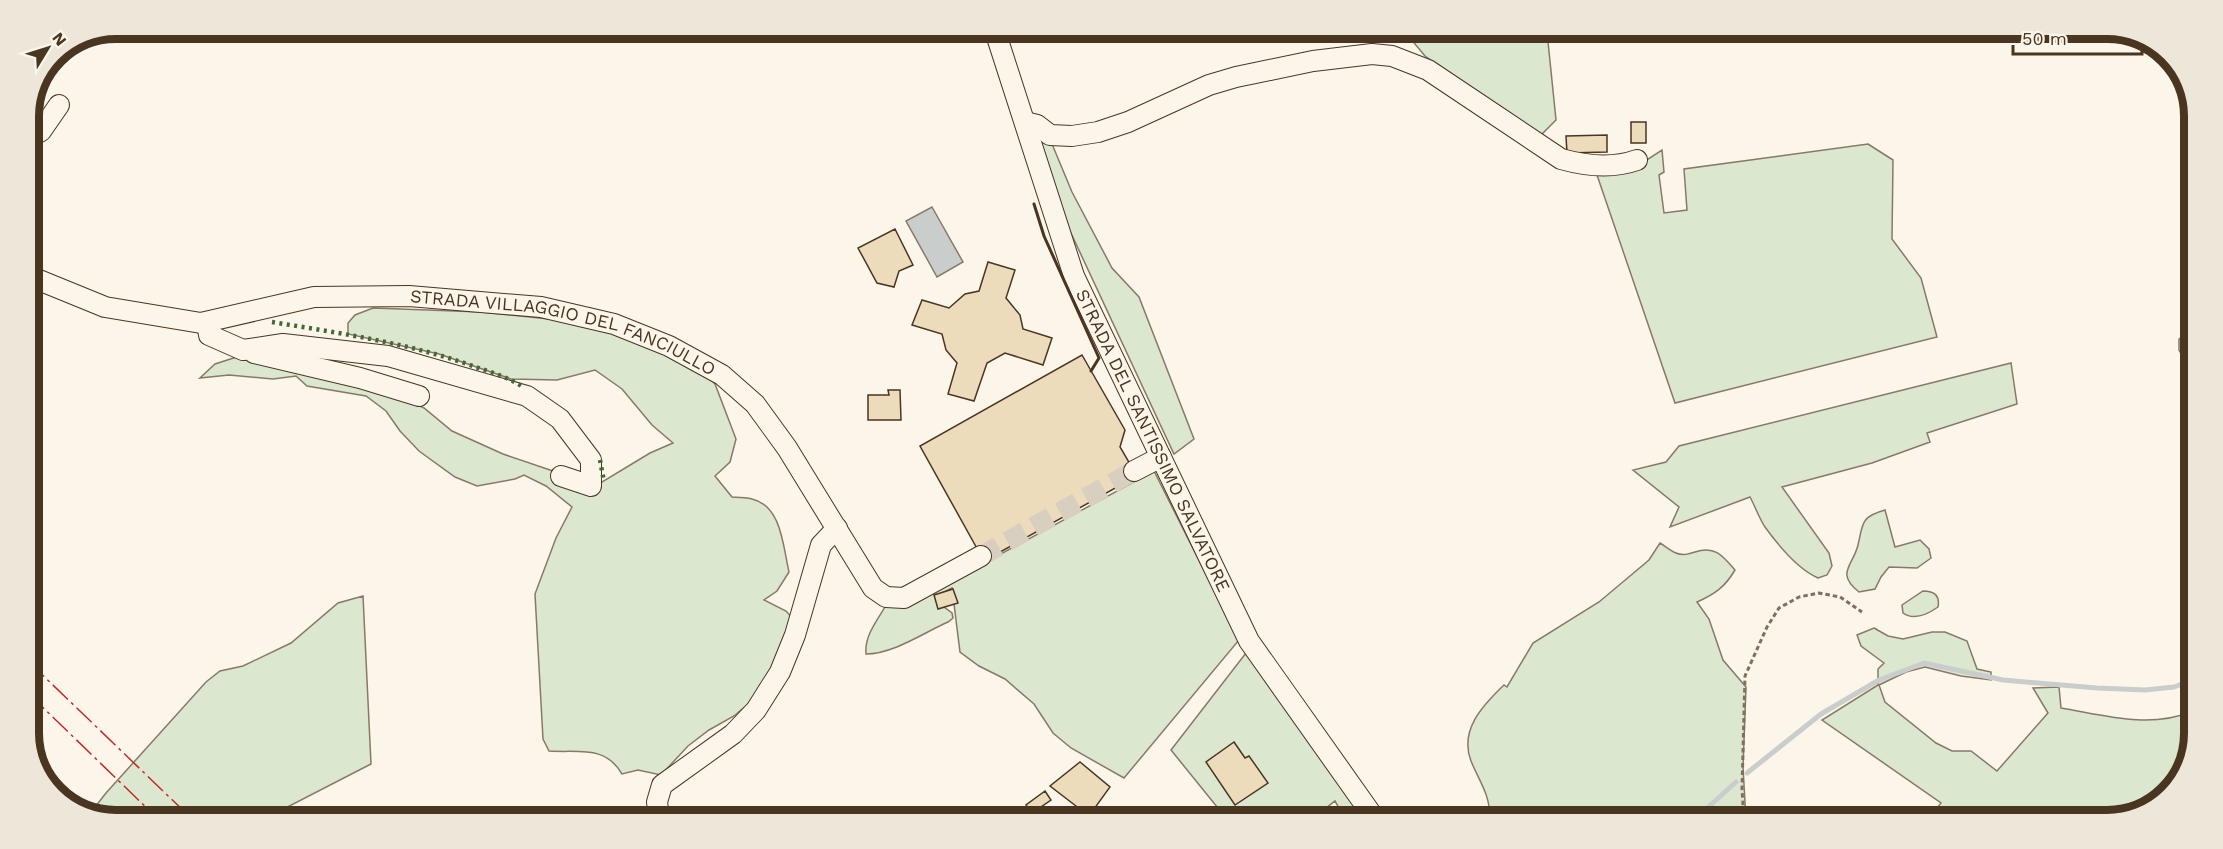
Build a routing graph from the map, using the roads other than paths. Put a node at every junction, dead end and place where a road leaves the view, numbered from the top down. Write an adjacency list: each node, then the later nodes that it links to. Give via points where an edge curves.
1 (998, 39): 3 (street, STRADA DEL SANTISSIMO SALVATORE)
2 (59, 105): 4 (street)
3 (1025, 122): 5 (street, via 1050,135 1098,132 1236,77 1372,54 1392,56 1428,70 1561,159 1585,166); 10 (street, STRADA DEL SANTISSIMO SALVATORE, via 1074,276)
4 (39, 132)
5 (1637, 160)
6 (39, 280): 7 (street, STRADA VILLAGGIO DEL FANCIULLO, via 105,307)
7 (207, 322): 8 (street, via 209,335); 13 (street, STRADA VILLAGGIO DEL FANCIULLO, via 314,297 409,296 541,307 614,324 669,346 722,375 755,404)
8 (243, 350): 9 (street); 12 (street, via 283,344 388,356 527,396 560,419 591,460 591,486)
9 (419, 396)
10 (1161, 457): 11 (street); 16 (street, STRADA DEL SANTISSIMO SALVATORE, via 1249,641)
11 (1134, 471)
12 (561, 476)
13 (837, 528): 14 (street, STRADA VILLAGGIO DEL FANCIULLO, via 873,588 886,597 904,598); 15 (street, via 822,545 795,635 780,672 756,710 733,734 662,785)
14 (981, 556)
15 (658, 810)
16 (1369, 810)

